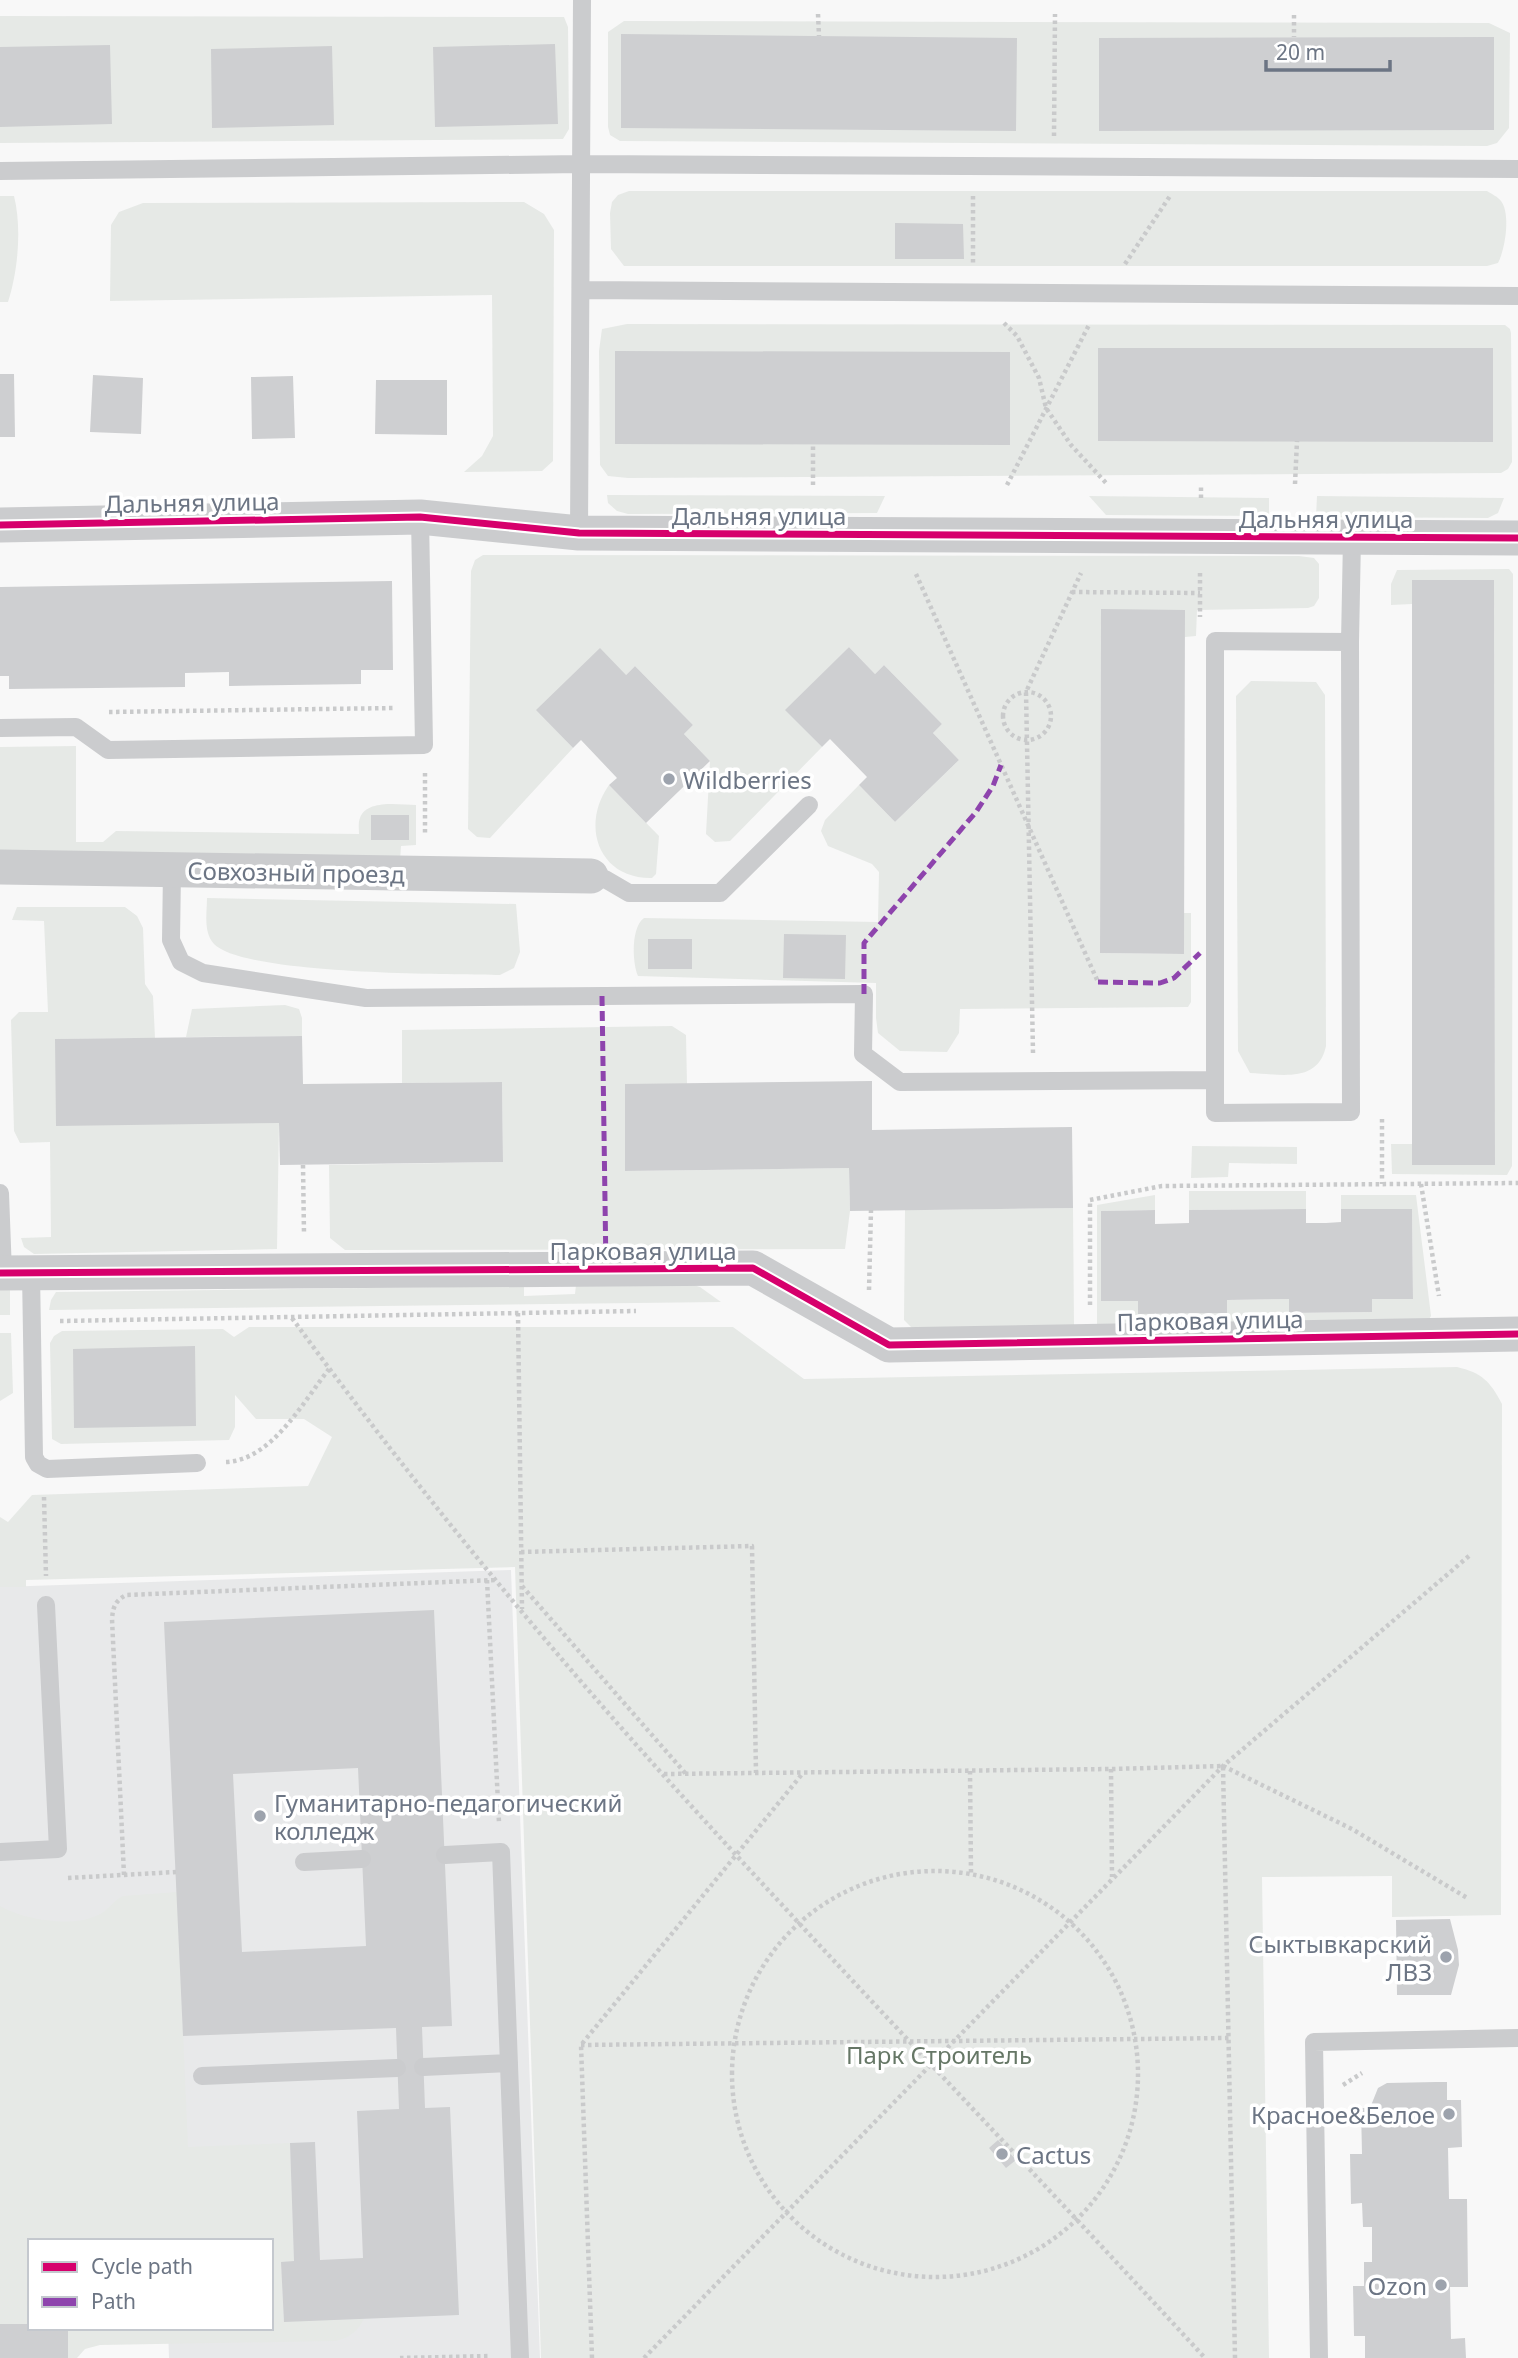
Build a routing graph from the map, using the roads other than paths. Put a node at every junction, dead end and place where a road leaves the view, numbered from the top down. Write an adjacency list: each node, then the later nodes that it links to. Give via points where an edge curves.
1 (582, 0): 2 (lane)
2 (581, 164): 3 (lane); 4 (lane); 5 (lane)
3 (1518, 169)
4 (0, 171)
5 (581, 290): 6 (lane); 9 (lane)
6 (1518, 296)
7 (420, 517): 8 (street, Дальняя улица); 9 (street, Дальняя улица); 13 (lane, via 424,744 108,750 76,727)
8 (0, 525)
9 (579, 533): 10 (street, Дальняя улица)
10 (1352, 538): 11 (street, Дальняя улица); 12 (lane)
11 (1518, 538)
12 (1350, 642): 18 (lane, via 1215,641); 18 (lane, via 1351,1112 1214,1113)
13 (0, 728)
14 (809, 805): 17 (lane, via 720,893 629,892)
15 (0, 867): 16 (street, Совхозный проезд)
16 (172, 871): 17 (street, Совхозный проезд); 18 (lane, via 171,940 181,961 203,973 366,998 864,994 863,1054 900,1082)
17 (591, 876)
18 (1215, 1080)
19 (0, 1193): 20 (lane)
20 (11, 1273): 21 (street, Парковая улица, via 753,1268 889,1345); 22 (lane, via 32,1321 34,1457 38,1464 47,1469)
21 (1518, 1334)
22 (197, 1464)
23 (46, 1605): 24 (lane, via 58,1849)
24 (0, 1852)
25 (445, 1855): 29 (lane, via 501,1852)
26 (362, 1859): 27 (lane)
27 (304, 1862)
28 (1518, 2038): 34 (lane, via 1314,2042)
29 (509, 2063): 30 (lane); 33 (lane)
30 (423, 2067)
31 (397, 2068): 32 (lane)
32 (202, 2076)
33 (520, 2356)
34 (1319, 2358)

